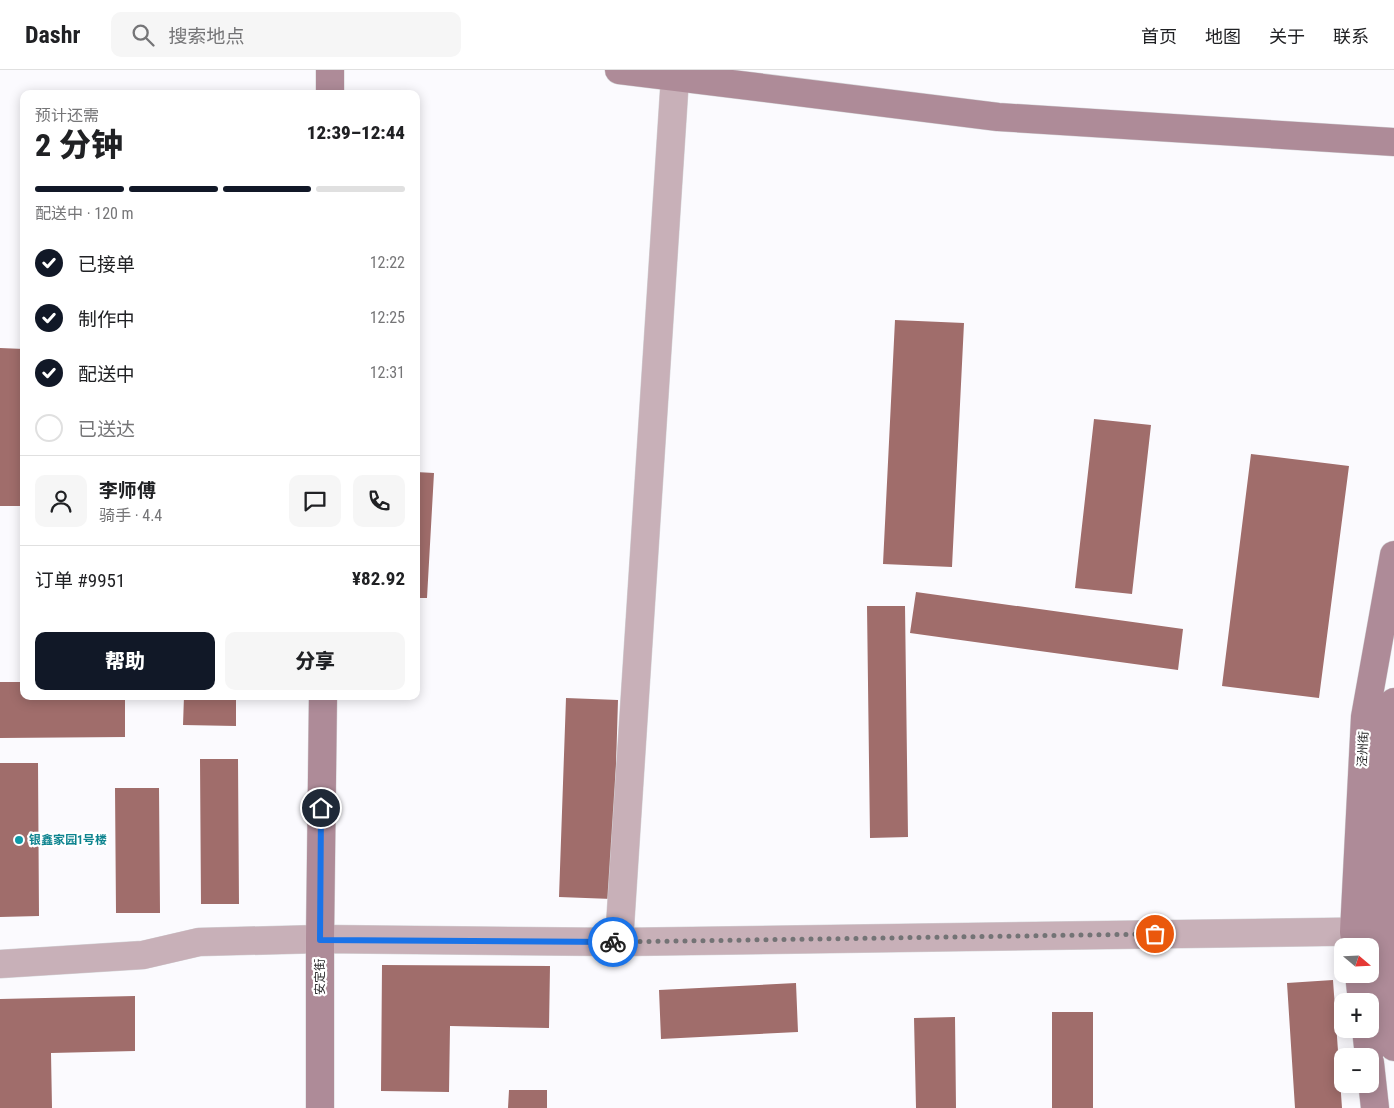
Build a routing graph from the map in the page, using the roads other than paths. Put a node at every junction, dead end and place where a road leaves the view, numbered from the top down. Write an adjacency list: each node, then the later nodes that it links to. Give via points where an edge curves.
1 (330, 70): 4 (street)
2 (619, 70): 3 (street)
3 (675, 77): 5 (street, via 998,117); 11 (street)
4 (330, 90)
5 (1394, 142)
6 (1394, 555): 9 (street, 泾州街, via 1365,716)
7 (323, 700): 10 (street, 安定街)
8 (1394, 702): 9 (street, 泾州街)
9 (1371, 935): 11 (street); 13 (street, 泾州街)
10 (320, 940): 11 (street); 12 (street, via 200,942 143,955); 15 (street, 安定街)
11 (619, 942)
12 (0, 964)
13 (1394, 1048)
14 (1374, 1093): 16 (street)
15 (320, 1108)
16 (1376, 1108)

